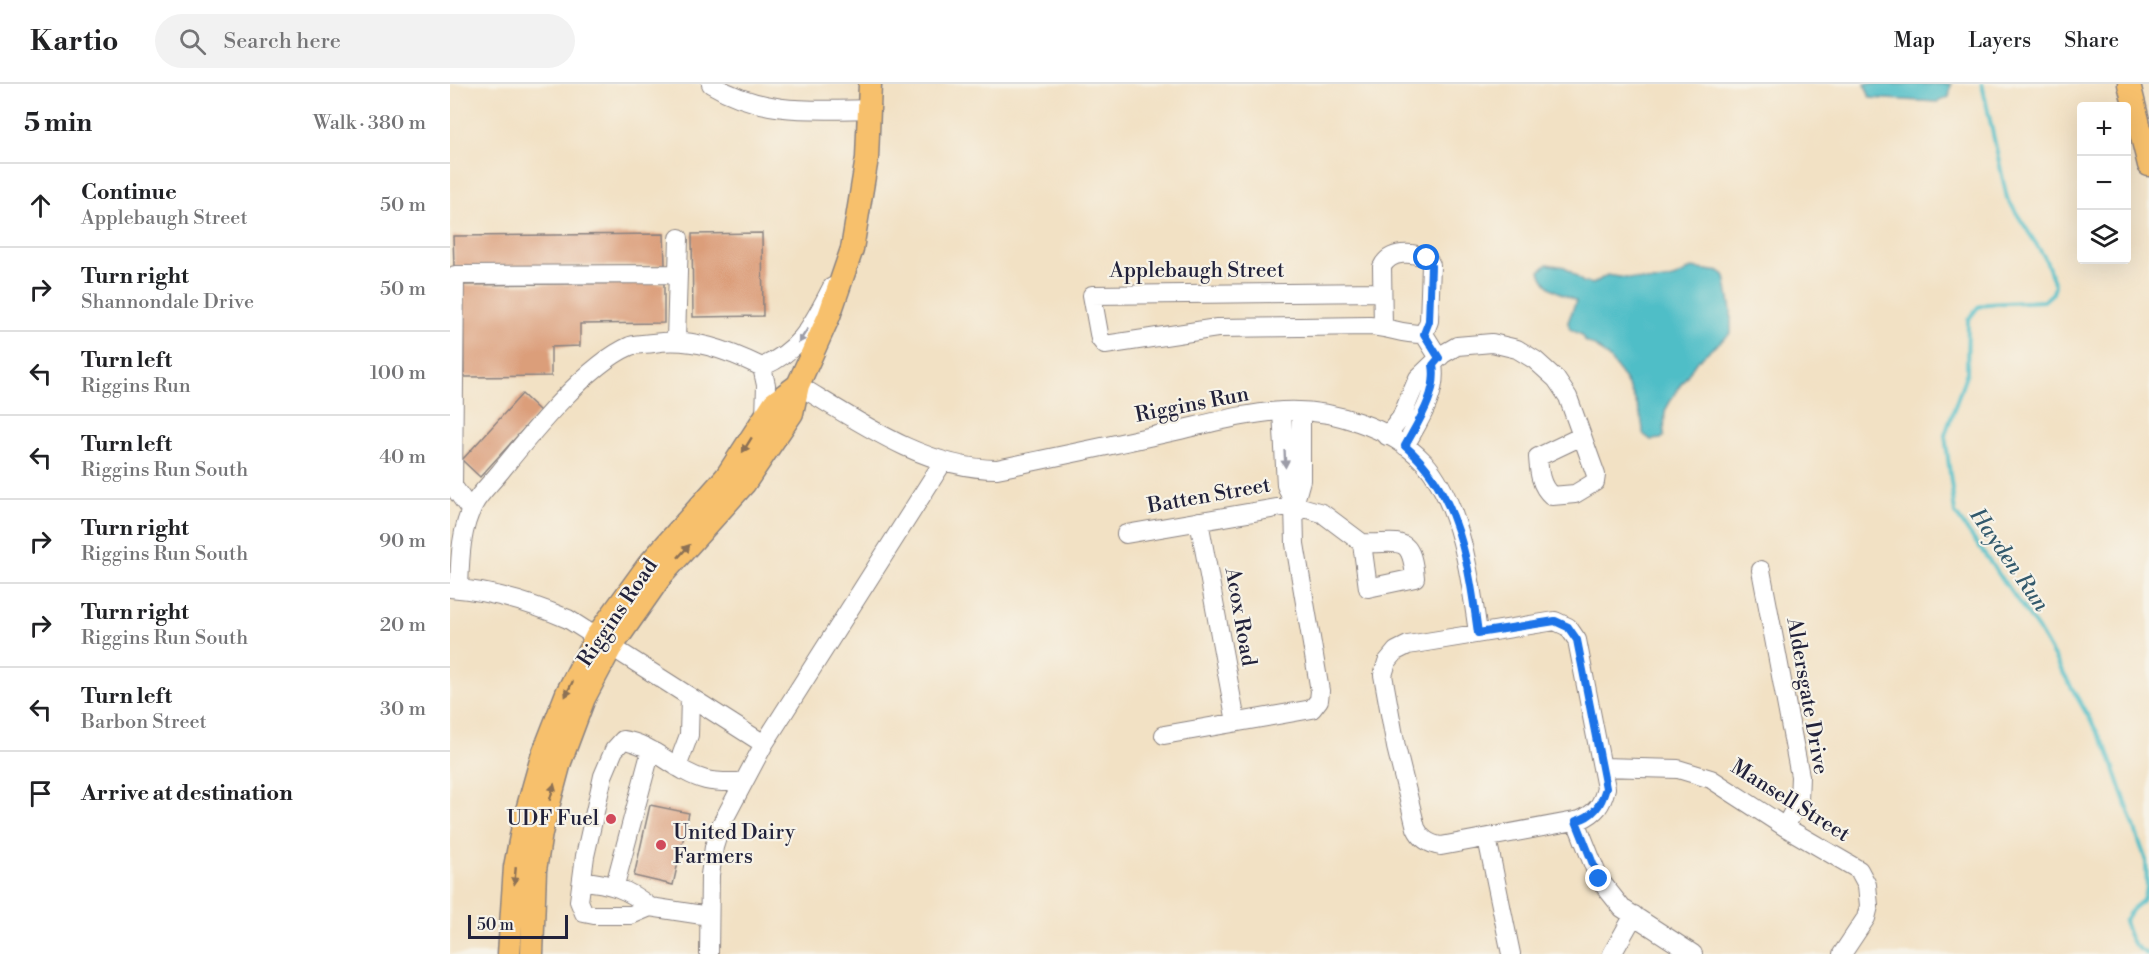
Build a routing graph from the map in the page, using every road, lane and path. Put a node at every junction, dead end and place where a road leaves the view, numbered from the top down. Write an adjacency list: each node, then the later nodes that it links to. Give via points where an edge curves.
1 (711, 84): 4 (street, via 772,108)
2 (870, 84): 4 (main road, Riggins Road)
3 (2129, 84): 5 (main road)
4 (870, 109): 7 (main road, Riggins Road, via 862,200)
5 (2149, 165)
6 (679, 238): 8 (street)
7 (852, 249): 14 (street, one-way to 14, via 799,344); 15 (main road, Riggins Road, via 829,316)
8 (678, 274): 12 (street); 26 (street, via 455,275 453,486)
9 (1383, 292): 10 (street); 10 (street, Applebaugh Street, via 1092,295 1100,339 1105,345 1217,328); 11 (street, via 1382,267 1386,259 1417,254 1427,258 1431,266 1429,321)
10 (1383, 327): 11 (street, Applebaugh Street, via 1393,332)
11 (1424, 334): 13 (street)
12 (676, 340): 14 (street, via 737,355); 26 (street, via 631,346 605,362 569,394)
13 (1436, 362): 16 (street, via 1418,378); 17 (street); 22 (street, via 1457,346 1473,342 1517,349 1556,379 1568,397)
14 (762, 367): 20 (street, via 767,393)
15 (798, 386): 20 (main road, Riggins Road, via 774,402); 24 (street, Riggins Run, via 926,457); 33 (main road, Riggins Road, one-way to 15, via 744,484 792,413)
16 (1408, 400): 17 (street); 21 (street, via 1401,418)
17 (1426, 408): 23 (street)
18 (1282, 411): 19 (street, Riggins Run); 24 (street, Riggins Run, via 998,469); 25 (street, one-way to 25, via 1286,485)
19 (1301, 412): 21 (street, Riggins Run, via 1343,418); 25 (street, via 1301,480)
20 (765, 417): 33 (main road, Riggins Road, one-way to 33, via 726,477 649,564)
21 (1387, 436): 23 (street, Riggins Run)
22 (1581, 436)
23 (1405, 446): 32 (street, Riggins Run, via 1424,463 1446,499 1472,583)
24 (943, 462): 37 (street)
25 (1294, 505): 27 (street, Batten Street); 29 (street, Batten Street, via 1322,513); 35 (street, via 1295,544 1319,700 1312,709)
26 (471, 511): 31 (street)
27 (1199, 521): 28 (street, Batten Street); 35 (street, Acox Road)
28 (1126, 534)
29 (1362, 543)
30 (1761, 570): 43 (street, Aldersgate Drive, via 1800,776 1799,801)
31 (454, 589): 33 (street, via 538,606 568,619)
32 (1478, 633): 40 (street, via 1537,622 1555,621 1568,627 1577,640); 44 (street, via 1408,645 1396,651 1383,675 1396,747 1419,835 1432,845 1441,846)
33 (603, 643): 34 (street); 50 (main road, Riggins Road, one-way to 50, via 567,693 542,757 515,867); 51 (main road, Riggins Road, one-way to 33, via 541,833 560,762)
34 (690, 698): 37 (street); 39 (street, via 689,735)
35 (1236, 722): 36 (street)
36 (1164, 735)
37 (764, 744): 41 (street)
38 (651, 750): 39 (street); 45 (street, via 639,742 623,740 614,750 603,776); 46 (street)
39 (677, 767): 41 (street, via 705,780)
40 (1602, 767): 42 (street, via 1606,788 1603,801 1591,815); 43 (street, Mansell Street, via 1678,769 1711,779)
41 (743, 782): 49 (street, via 714,847)
42 (1576, 821): 44 (street); 48 (street, via 1599,879 1622,908)
43 (1785, 827): 56 (street, Mansell Street, via 1859,870 1867,885 1866,918)
44 (1487, 838): 53 (street)
45 (582, 881): 46 (street); 47 (street, via 579,901 584,913 631,915)
46 (615, 885): 47 (street)
47 (650, 907): 49 (street)
48 (1634, 915): 54 (street); 55 (street)
49 (709, 916): 52 (street)
50 (509, 954)
51 (532, 954)
52 (709, 954)
53 (1511, 954)
54 (1612, 954)
55 (1693, 954)
56 (1842, 954)

